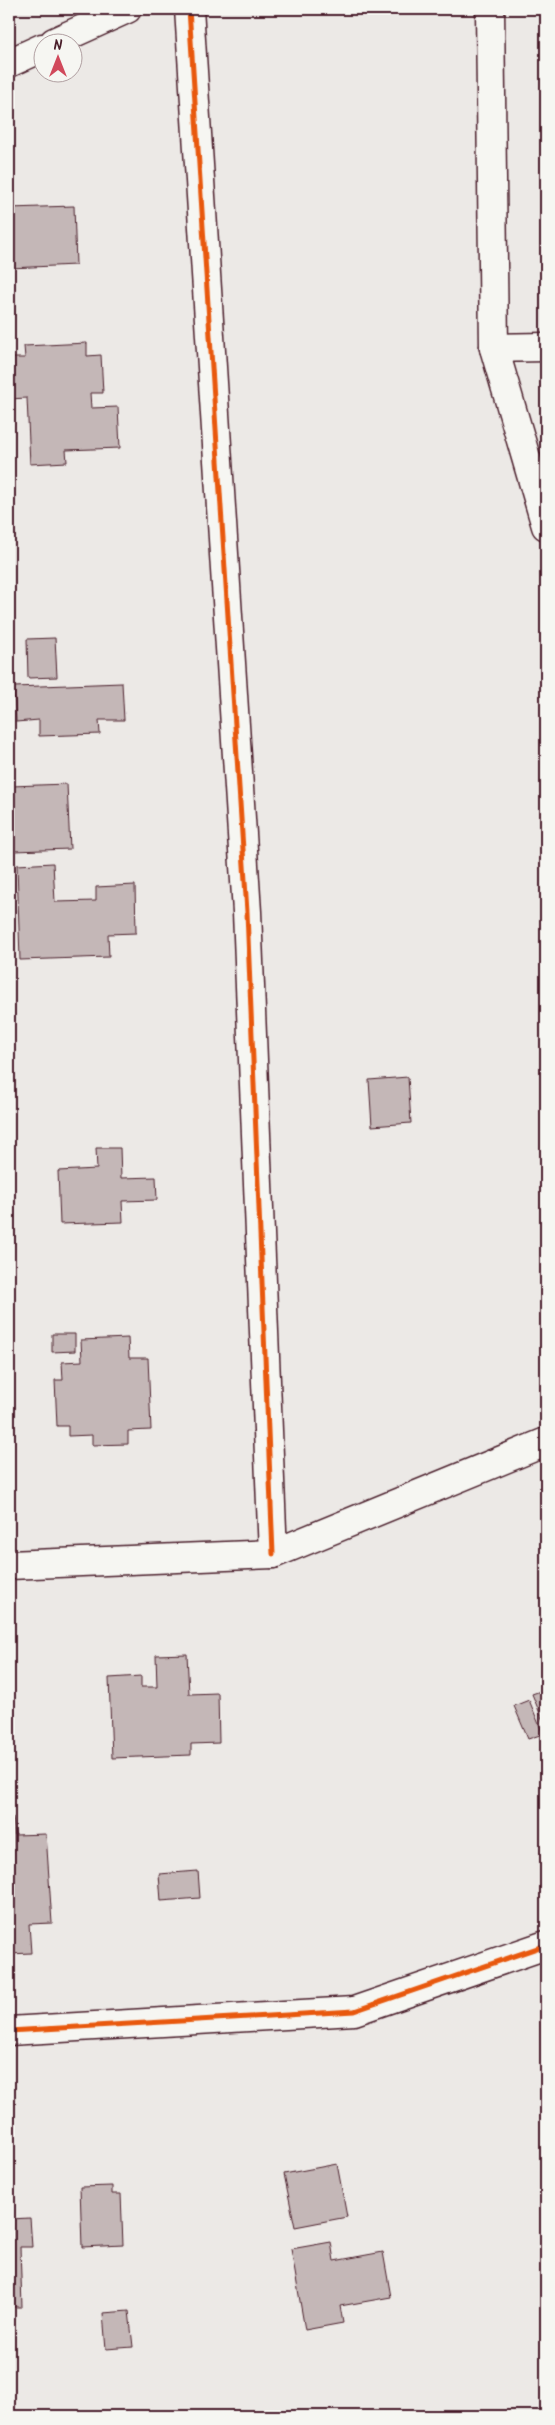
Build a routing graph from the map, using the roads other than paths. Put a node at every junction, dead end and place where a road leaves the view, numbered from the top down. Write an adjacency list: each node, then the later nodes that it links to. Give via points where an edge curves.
1 (127, 9): 4 (street)
2 (189, 9): 11 (street, via 247,912)
3 (490, 9): 8 (street)
4 (76, 32)
5 (32, 53): 6 (street)
6 (9, 63)
7 (546, 347): 8 (street)
8 (494, 348): 9 (street)
9 (546, 526)
10 (546, 1442): 11 (street)
11 (273, 1554): 12 (street)
12 (9, 1565)
13 (546, 1945): 14 (street, via 354,2011)
14 (9, 2031)

